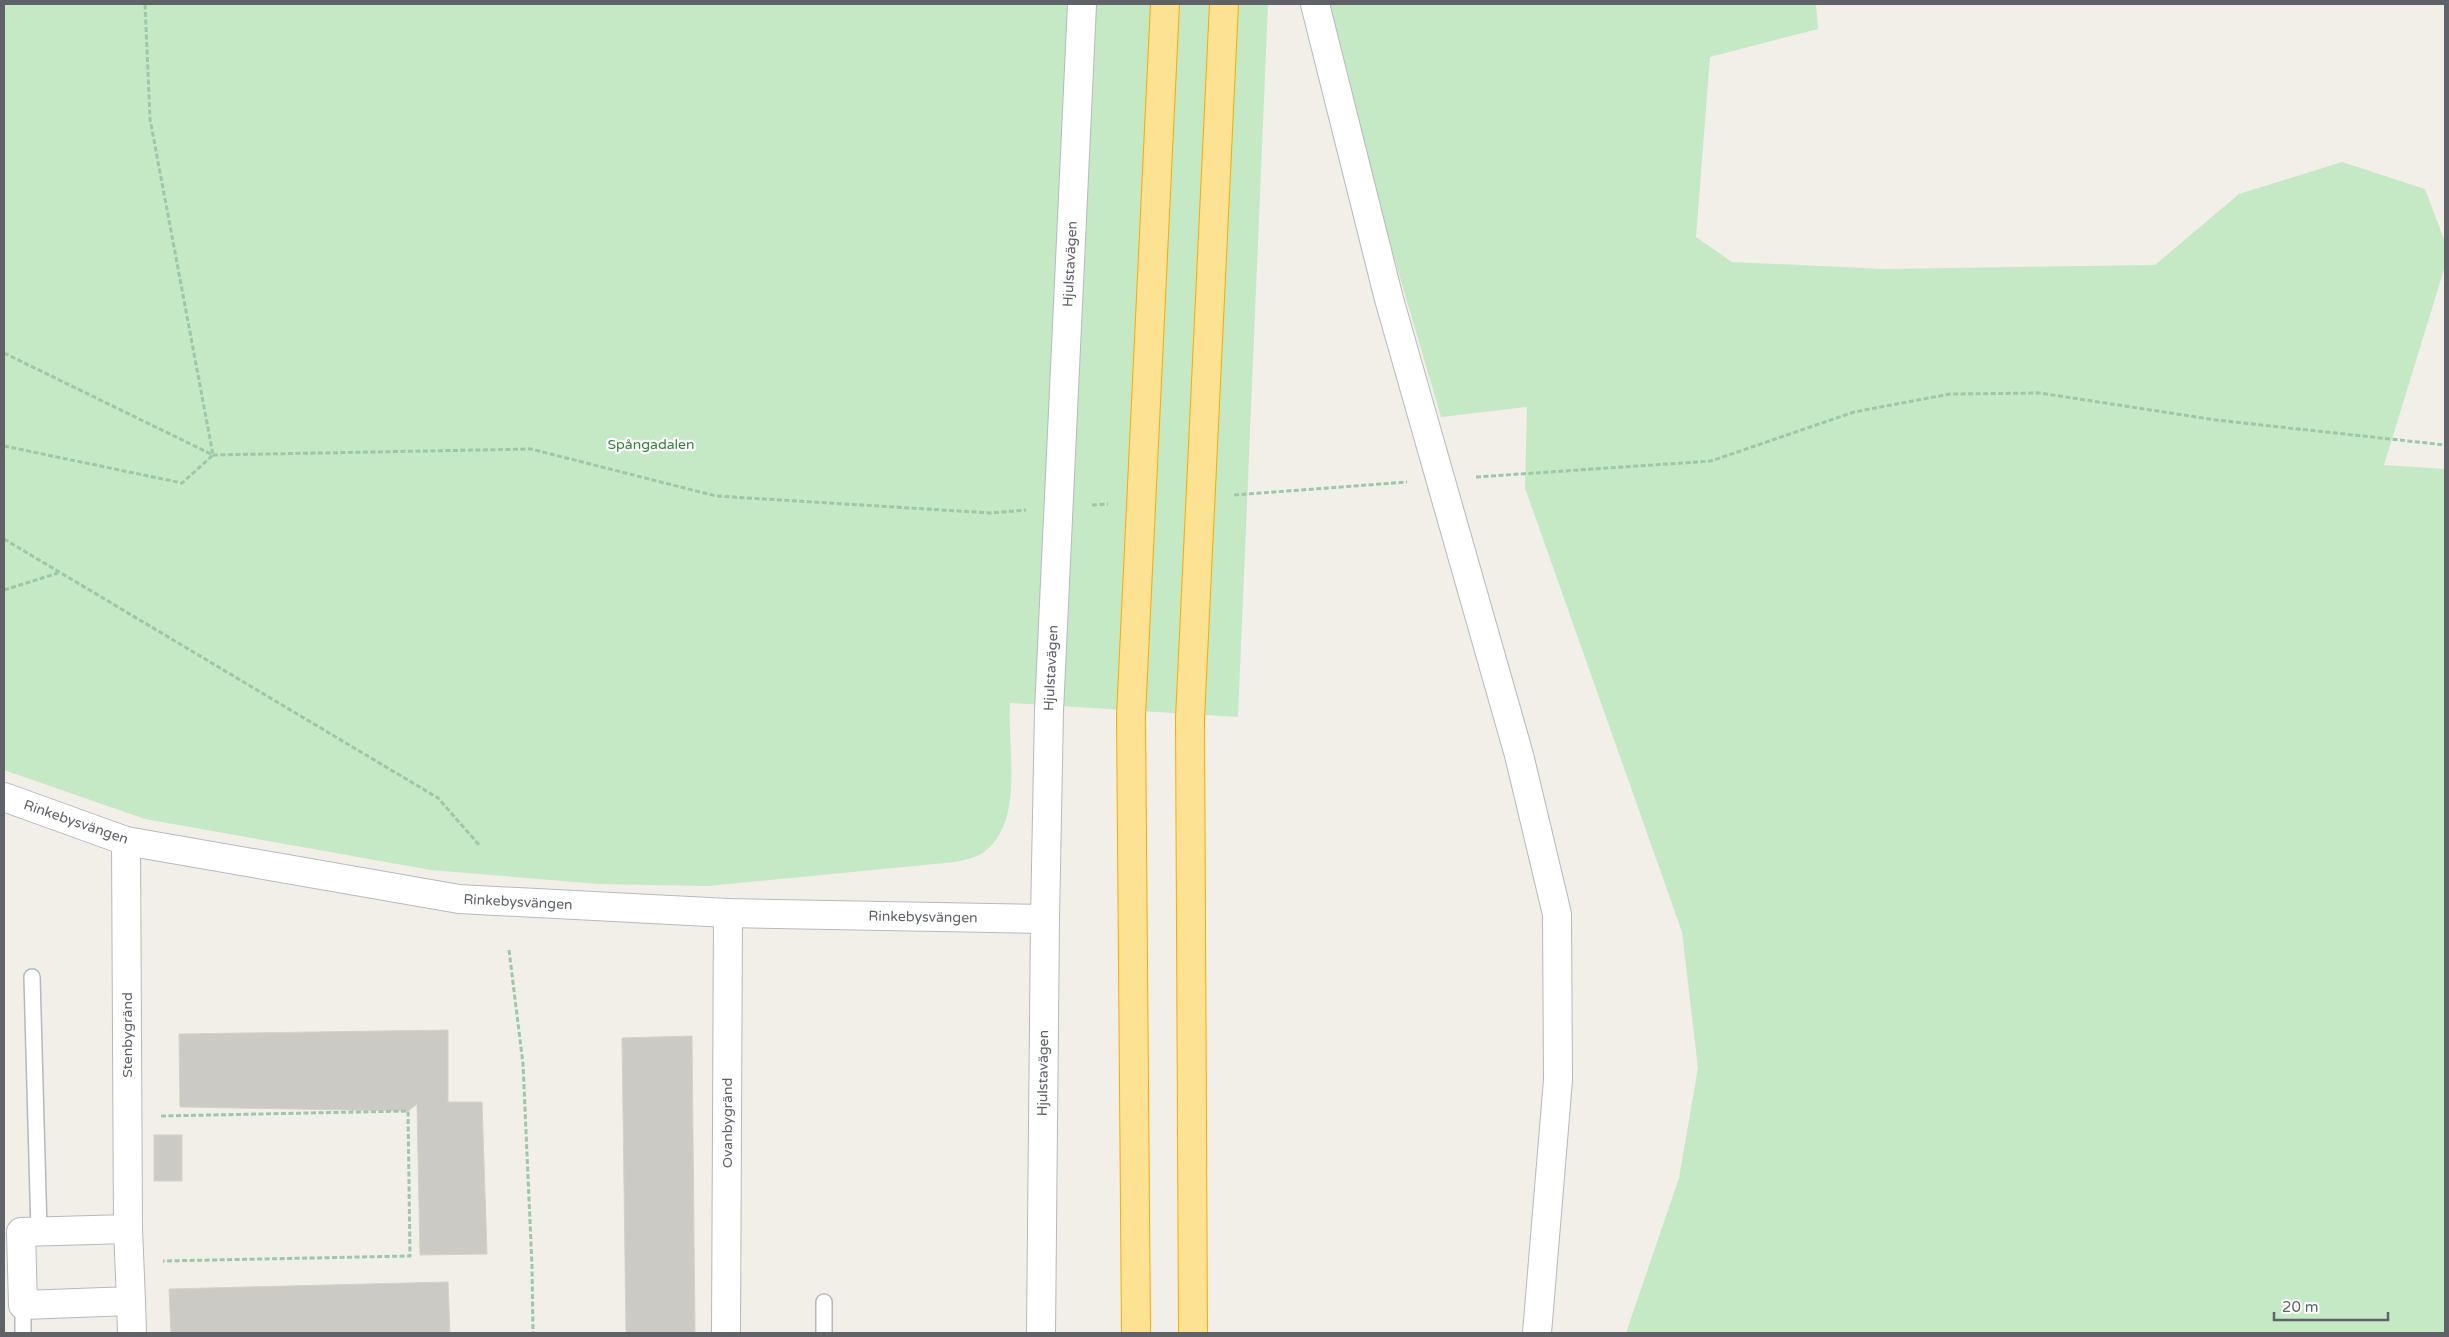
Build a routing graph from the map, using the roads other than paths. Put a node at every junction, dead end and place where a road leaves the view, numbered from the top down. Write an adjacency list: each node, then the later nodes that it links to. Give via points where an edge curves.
1 (1082, 4): 8 (street, Hjulstavägen, bridge, via 1049,711)
2 (1165, 4): 20 (highway, bridge, via 1131,716)
3 (1224, 4): 21 (highway, bridge, via 1190,719)
4 (1315, 4): 22 (street, via 1389,299 1519,755 1557,914 1558,1080)
5 (4, 797): 6 (street, Rinkebysvängen)
6 (126, 841): 7 (street, Rinkebysvängen, via 459,899); 10 (street, Stenbygränd)
7 (728, 913): 8 (street, Rinkebysvängen); 17 (street, Ovanbygränd)
8 (1045, 919): 19 (street, Hjulstavägen)
9 (32, 977): 11 (lane)
10 (128, 1229): 11 (street); 12 (street, Stenbygränd)
11 (39, 1231): 14 (street, via 21,1232)
12 (131, 1301): 14 (street); 16 (street, Stenbygränd)
13 (824, 1302): 18 (lane)
14 (23, 1305): 15 (lane)
15 (23, 1333)
16 (132, 1333)
17 (726, 1333)
18 (824, 1333)
19 (1041, 1333)
20 (1136, 1333)
21 (1193, 1333)
22 (1537, 1333)

